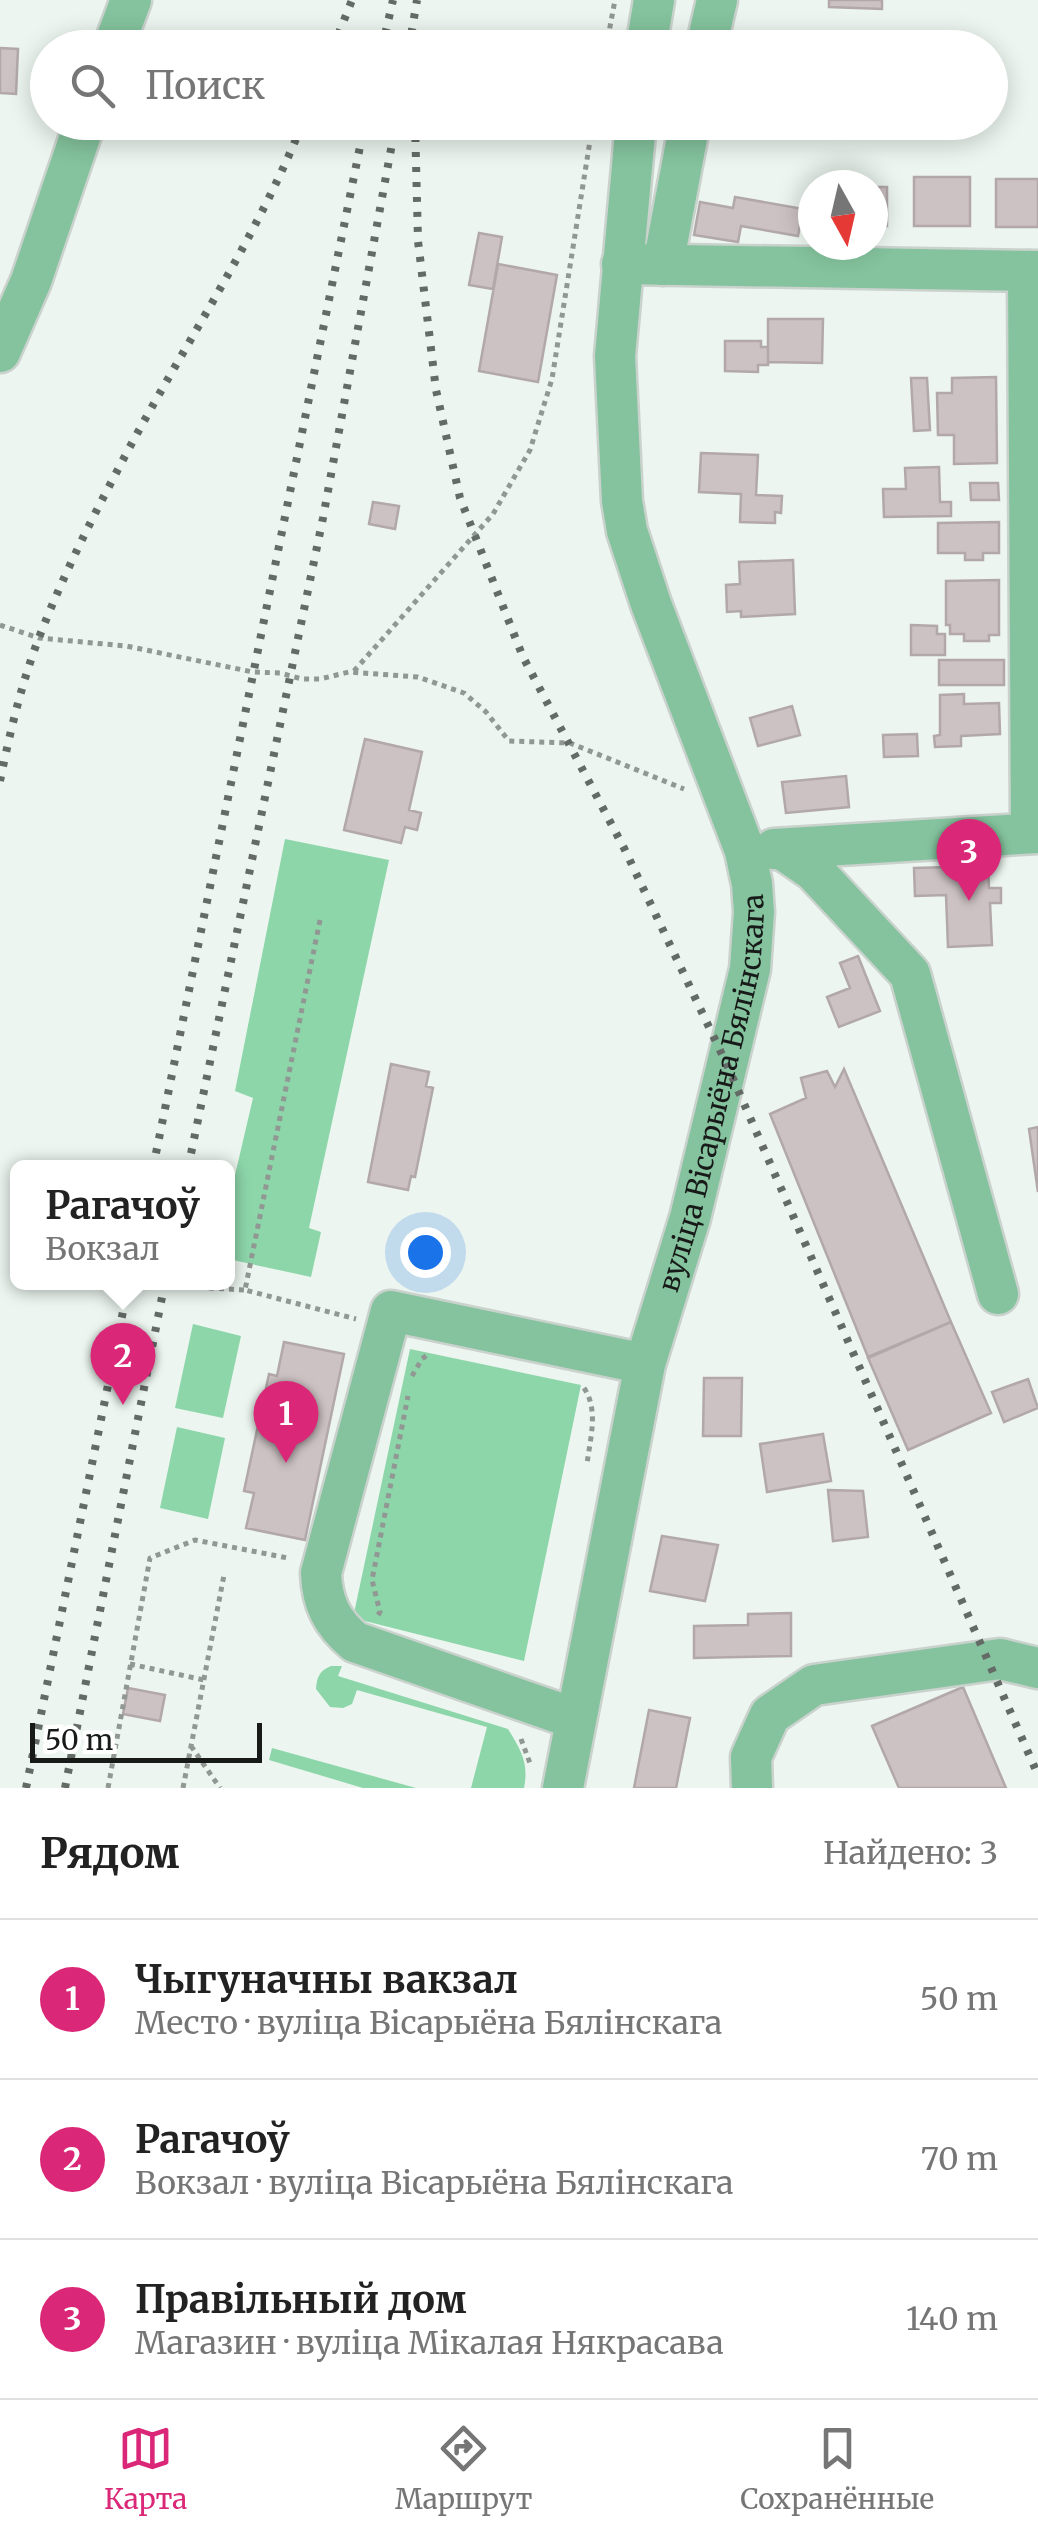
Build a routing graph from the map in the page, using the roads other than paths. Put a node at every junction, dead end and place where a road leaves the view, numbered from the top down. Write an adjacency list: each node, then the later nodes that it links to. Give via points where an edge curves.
1 (131, 0): 4 (street)
2 (654, 0): 5 (street)
3 (717, 0): 6 (street)
4 (120, 30)
5 (649, 30)
6 (710, 30)
7 (78, 140): 13 (street)
8 (634, 140): 10 (street, вуліца Вісарыёна Бялінскага)
9 (687, 140): 11 (street)
10 (622, 264): 11 (street); 15 (street, вуліца Вісарыёна Бялінскага, via 615,372 627,530 729,807)
11 (664, 264): 12 (street)
12 (1033, 271): 14 (street)
13 (0, 352)
14 (1035, 833): 15 (street)
15 (763, 850): 16 (street, via 814,871 910,974); 17 (street, вуліца Вісарыёна Бялінскага, via 752,884 750,969 690,1218)
16 (998, 1294)
17 (645, 1364): 19 (street, вуліца Вісарыёна Бялінскага); 19 (street, via 391,1312 321,1573 326,1608 355,1642)
18 (1038, 1668): 21 (street, via 1000,1658 814,1685 770,1715 750,1756)
19 (576, 1719): 20 (street, вуліца Вісарыёна Бялінскага)
20 (550, 1775)
21 (754, 1780)

